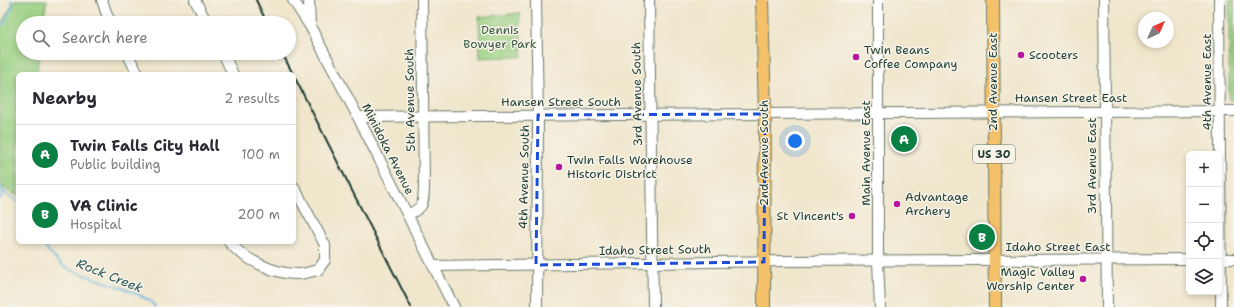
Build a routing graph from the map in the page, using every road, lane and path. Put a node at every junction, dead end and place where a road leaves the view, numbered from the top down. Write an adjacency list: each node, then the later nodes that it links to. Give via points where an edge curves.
1 (102, 0): 13 (street)
2 (195, 0): 14 (street)
3 (293, 0): 15 (street)
4 (309, 0): 15 (street, Minidoka Avenue)
5 (422, 0): 28 (street, 5th Avenue South)
6 (536, 0): 26 (street, 4th Avenue South)
7 (649, 0): 27 (street, 3rd Avenue South)
8 (762, 0): 25 (main road, 2nd Avenue South)
9 (878, 0): 24 (street, Main Avenue East)
10 (993, 0): 23 (main road, 2nd Avenue East / US 30)
11 (1104, 0): 20 (street, 3rd Avenue East)
12 (1219, 0): 21 (street, 4th Avenue East)
13 (108, 16)
14 (203, 16)
15 (310, 26): 29 (street, Minidoka Avenue)
16 (130, 60): 18 (street)
17 (226, 60): 19 (street)
18 (137, 72)
19 (232, 72)
20 (1105, 111): 21 (street, Hansen Street East); 23 (street, Hansen Street East); 38 (street, 3rd Avenue East)
21 (1220, 111): 22 (street, Hansen Street East); 32 (street, 4th Avenue East)
22 (1234, 111)
23 (993, 112): 24 (street, Hansen Street East); 37 (main road, 2nd Avenue East / US 30)
24 (879, 113): 25 (street, Hansen Street East); 39 (street, Main Avenue East)
25 (765, 114): 27 (street, Hansen Street South); 40 (main road, 2nd Avenue South)
26 (538, 115): 27 (street, Hansen Street South); 28 (street, Hansen Street South); 42 (street, 4th Avenue South)
27 (650, 115): 41 (street, 3rd Avenue South)
28 (424, 116): 29 (street, Hansen Street South); 31 (street, 5th Avenue South, via 423,204)
29 (358, 117): 31 (street, Minidoka Avenue)
30 (296, 192): 33 (street, via 325,245 325,260 318,270 299,274 278,271 249,259)
31 (408, 215): 43 (street, Minidoka Avenue)
32 (1220, 223)
33 (231, 244)
34 (1186, 259): 38 (street, Idaho Street East)
35 (1222, 259): 36 (street)
36 (1234, 259)
37 (995, 260): 38 (street, Idaho Street East); 39 (street, Idaho Street East); 50 (main road, 2nd Avenue East / US 30)
38 (1106, 260): 51 (street, 3rd Avenue East)
39 (878, 261): 40 (street, Idaho Street South); 49 (street, Main Avenue East)
40 (764, 262): 41 (street, Idaho Street South); 48 (main road, 2nd Avenue South)
41 (653, 263): 42 (street, Idaho Street South); 47 (street, 3rd Avenue South)
42 (536, 265): 43 (street, Idaho Street South); 46 (street, 4th Avenue South)
43 (432, 266): 45 (street, Minidoka Avenue)
44 (1221, 295): 52 (street, 4th Avenue East)
45 (454, 307)
46 (537, 307)
47 (653, 307)
48 (764, 307)
49 (880, 307)
50 (995, 307)
51 (1106, 307)
52 (1221, 307)

